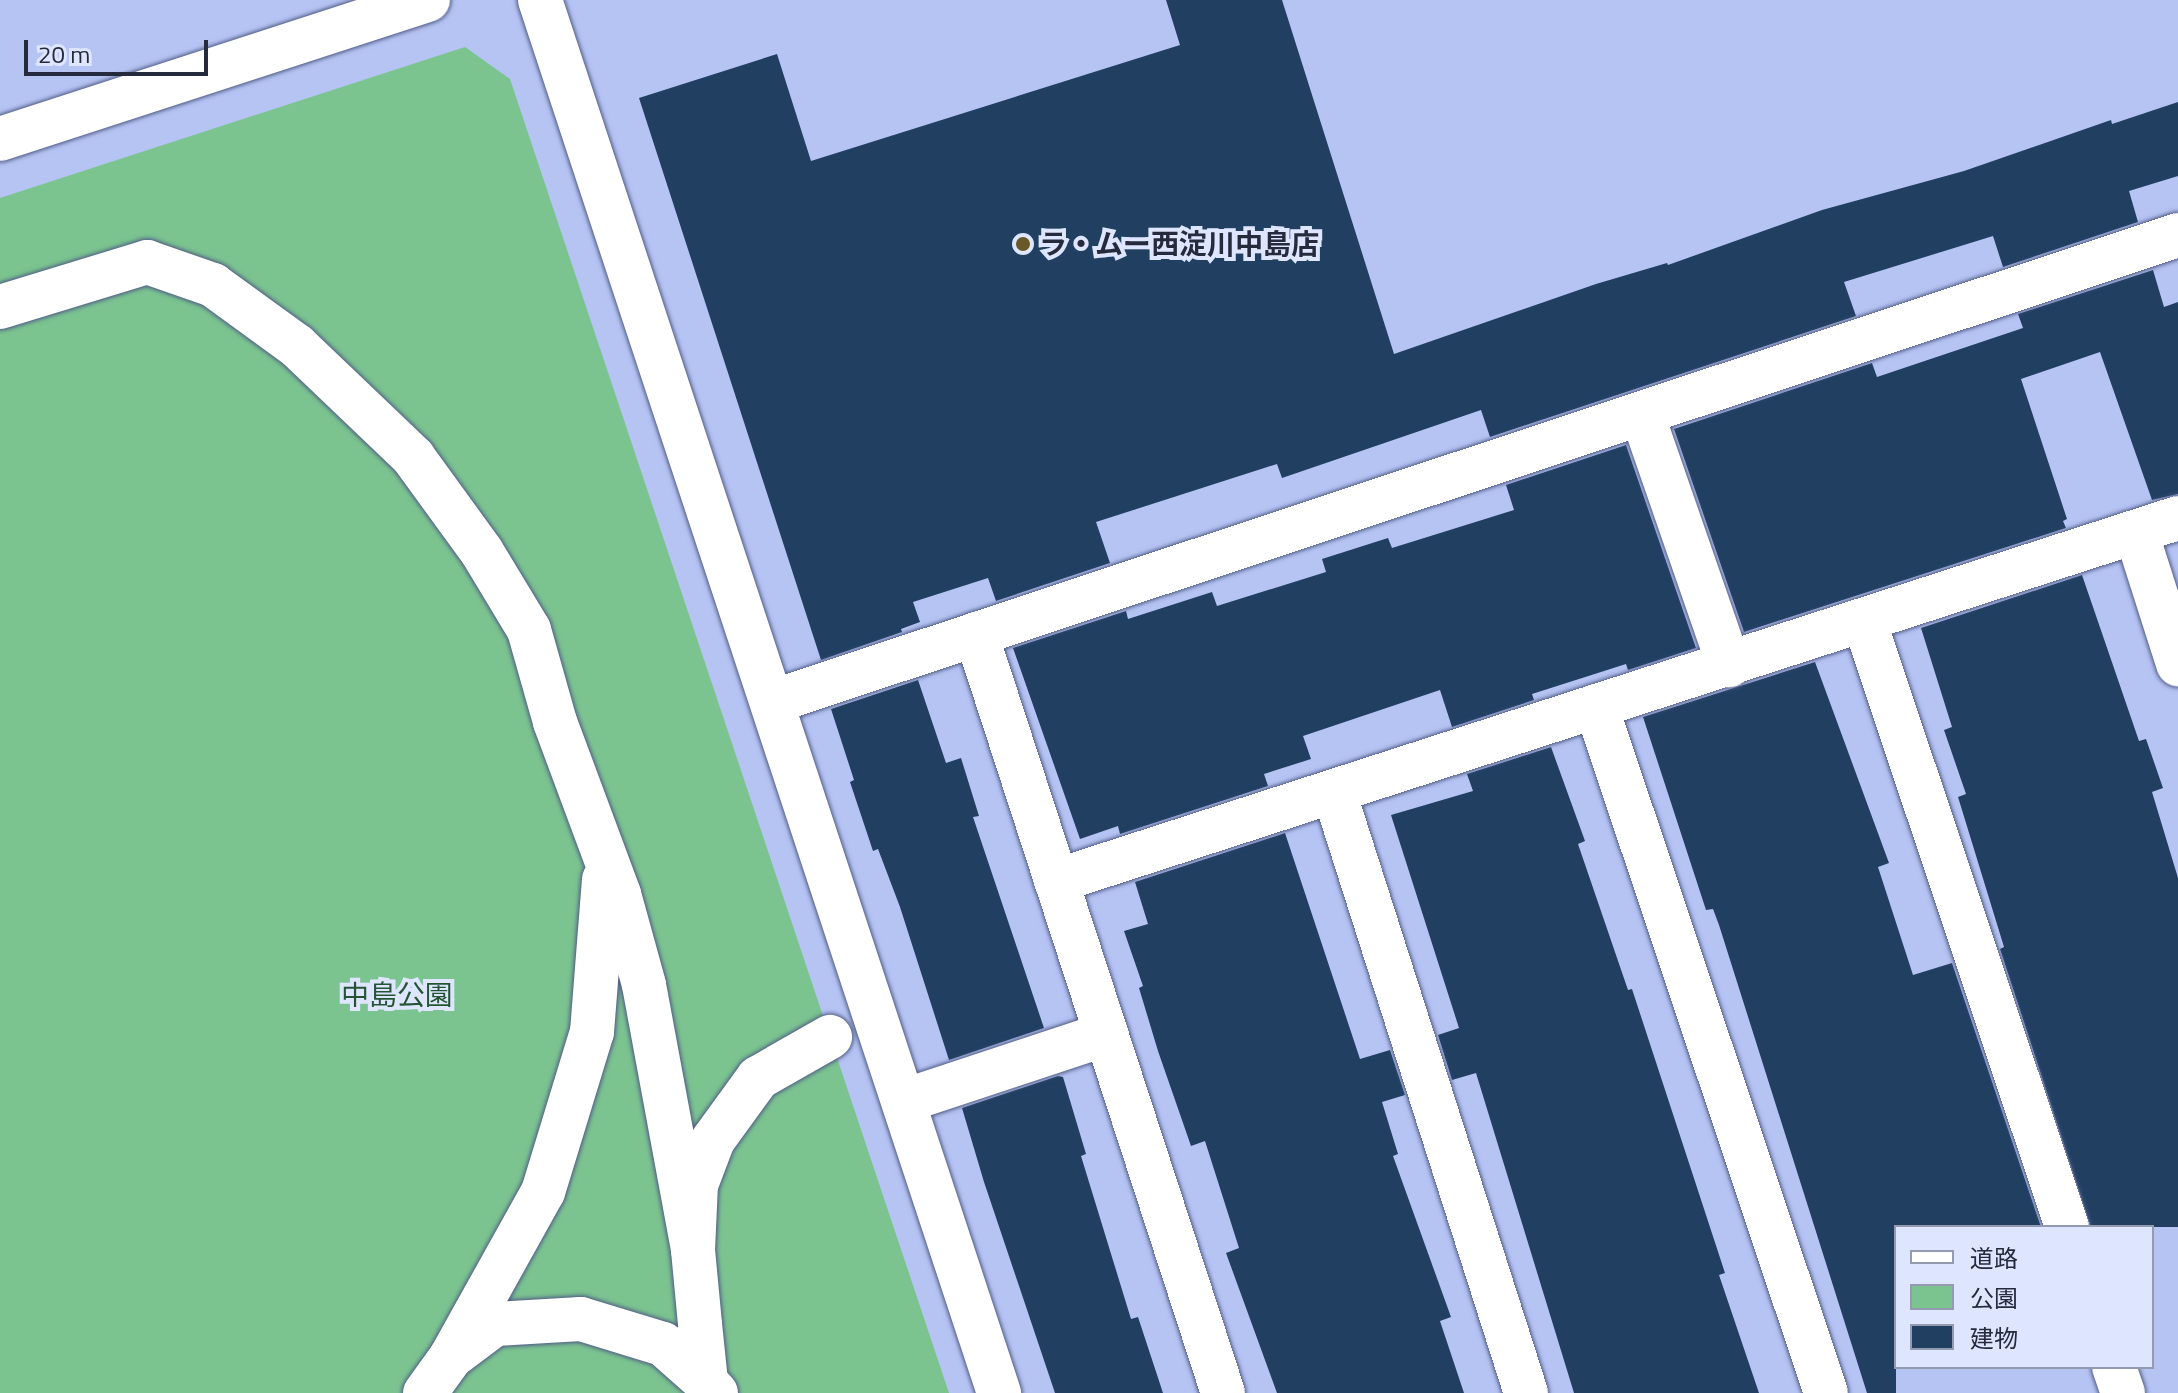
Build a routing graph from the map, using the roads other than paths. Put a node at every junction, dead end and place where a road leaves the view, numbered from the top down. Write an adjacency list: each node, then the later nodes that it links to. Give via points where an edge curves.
1 (428, 0): 3 (street)
2 (540, 0): 13 (street)
3 (0, 139)
4 (2178, 235): 6 (street)
5 (0, 307): 16 (street, via 147,262 213,285 297,346 413,457 482,552 529,630 555,722)
6 (1642, 414): 10 (street); 12 (street)
7 (2178, 518): 8 (street)
8 (2136, 532): 9 (street); 11 (street)
9 (1864, 620): 12 (street); 21 (street)
10 (976, 634): 13 (street); 17 (street)
11 (2178, 664)
12 (1729, 665): 14 (street)
13 (772, 702): 20 (street)
14 (1596, 706): 15 (street); 30 (street)
15 (1334, 792): 17 (street); 29 (street)
16 (606, 858): 22 (street, via 644,985); 23 (street, via 592,1032 571,1104 543,1192)
17 (1056, 881): 18 (street)
18 (1106, 1034): 20 (street); 28 (street)
19 (830, 1037): 22 (street, via 758,1078 713,1140 696,1185)
20 (904, 1101): 27 (street)
21 (2066, 1225)
22 (693, 1250): 25 (street)
23 (451, 1357): 25 (street, via 495,1324 581,1319 663,1344); 26 (street)
24 (2115, 1369): 31 (street)
25 (711, 1387)
26 (425, 1393)
27 (999, 1393)
28 (1223, 1393)
29 (1526, 1393)
30 (1826, 1393)
31 (2123, 1393)

